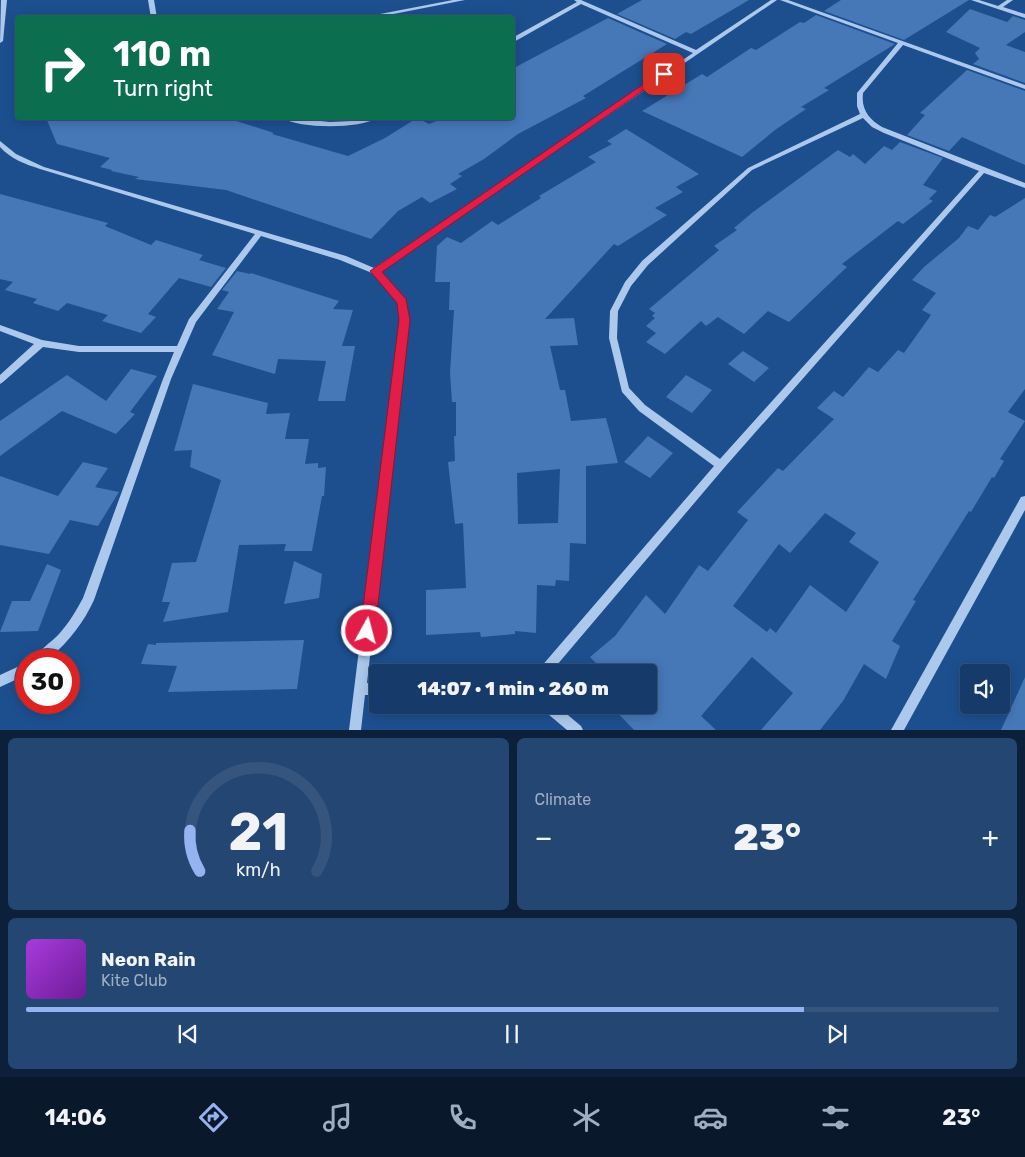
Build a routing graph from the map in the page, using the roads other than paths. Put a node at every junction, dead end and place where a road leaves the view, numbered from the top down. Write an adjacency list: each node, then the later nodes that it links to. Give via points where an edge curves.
1 (151, 0): 10 (street)
2 (462, 0): 11 (street)
3 (774, 0): 16 (street)
4 (782, 0): 15 (street)
5 (974, 0): 9 (street)
6 (1010, 0): 9 (street)
7 (579, 1): 13 (street); 16 (street)
8 (3, 2): 14 (street)
9 (999, 8): 12 (street)
10 (154, 15)
11 (378, 15)
12 (1025, 16)
13 (515, 39)
14 (0, 41)
15 (902, 42): 17 (street); 18 (street, via 860,93 858,100)
16 (696, 52): 25 (street)
17 (1025, 86)
18 (863, 114): 22 (street, via 873,126 886,132); 30 (street, via 750,169 645,262 628,284 614,311 613,338 625,389 642,408)
19 (296, 120): 20 (street, via 318,124)
20 (368, 120)
21 (0, 143): 24 (street, via 19,159 42,168)
22 (984, 169): 23 (street); 30 (street)
23 (1025, 186)
24 (260, 234): 25 (street, via 343,258); 28 (street, via 192,320)
25 (375, 271): 36 (street, via 402,302 404,320)
26 (0, 328): 27 (street)
27 (41, 343): 28 (street, via 79,349); 29 (street)
28 (179, 349): 32 (street, via 88,600 75,625)
29 (0, 380)
30 (720, 465): 33 (street)
31 (1025, 500): 41 (street)
32 (52, 649)
33 (551, 664)
34 (15, 674): 35 (street)
35 (0, 681)
36 (360, 689): 37 (street); 39 (street)
37 (369, 689)
38 (557, 714): 40 (street)
39 (355, 730)
40 (577, 730)
41 (897, 730)

